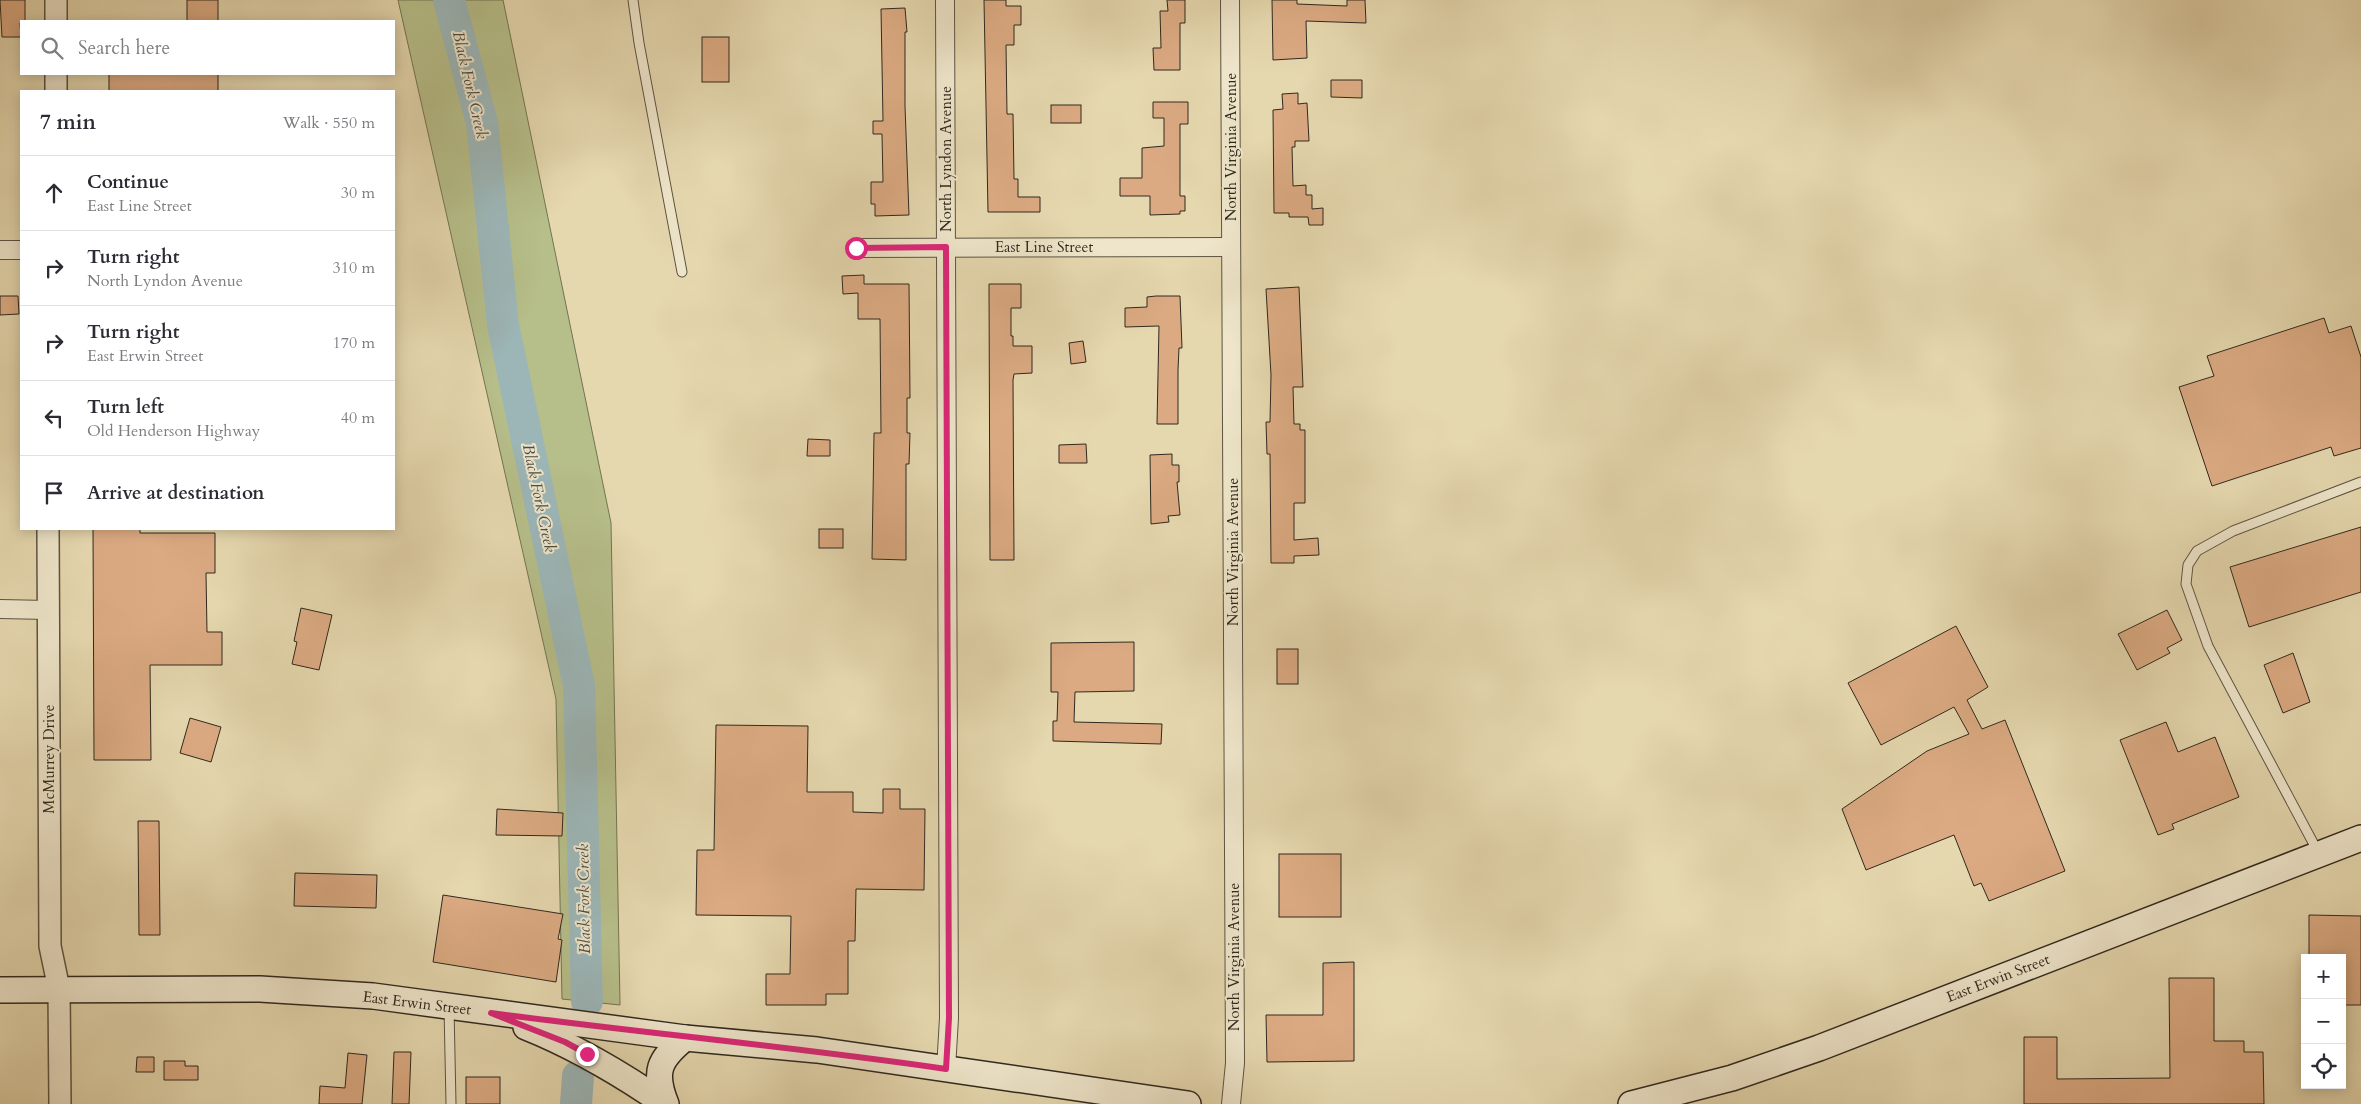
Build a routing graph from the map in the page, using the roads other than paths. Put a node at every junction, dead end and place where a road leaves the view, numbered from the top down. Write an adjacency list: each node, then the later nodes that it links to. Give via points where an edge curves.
1 (56, 0): 5 (street)
2 (633, 0): 13 (lane)
3 (946, 0): 8 (street, North Lyndon Avenue)
4 (1230, 0): 9 (street, North Virginia Avenue)
5 (56, 20)
6 (56, 75): 7 (street)
7 (56, 90)
8 (946, 247): 9 (street, East Line Street); 10 (street, East Line Street); 25 (street, North Lyndon Avenue, via 949,1018)
9 (1231, 247): 30 (street, North Virginia Avenue, via 1235,1063)
10 (856, 248)
11 (0, 250): 12 (street)
12 (20, 250)
13 (682, 272)
14 (2361, 482): 19 (lane, via 2233,531 2197,551 2188,565 2186,584 2208,646)
15 (48, 530): 17 (street, McMurrey Drive)
16 (0, 609): 17 (street)
17 (48, 610): 20 (street, McMurrey Drive, via 50,946)
18 (2361, 838): 19 (main road, East Erwin Street)
19 (2320, 854): 31 (main road, East Erwin Street, via 1810,1051 1732,1078)
20 (59, 989): 21 (main road, East Erwin Street); 22 (main road, East Erwin Street, via 296,990); 26 (street, McMurrey Drive)
21 (0, 990)
22 (449, 1006): 23 (main road, East Erwin Street); 27 (lane)
23 (491, 1013): 24 (main road, East Erwin Street); 28 (main road, via 565,1042)
24 (685, 1038): 25 (main road, East Erwin Street, via 818,1050); 28 (main road, via 670,1050 660,1069 658,1080)
25 (946, 1069): 29 (main road, East Erwin Street)
26 (60, 1104)
27 (451, 1104)
28 (666, 1104)
29 (1188, 1104)
30 (1231, 1104)
31 (1631, 1104)

